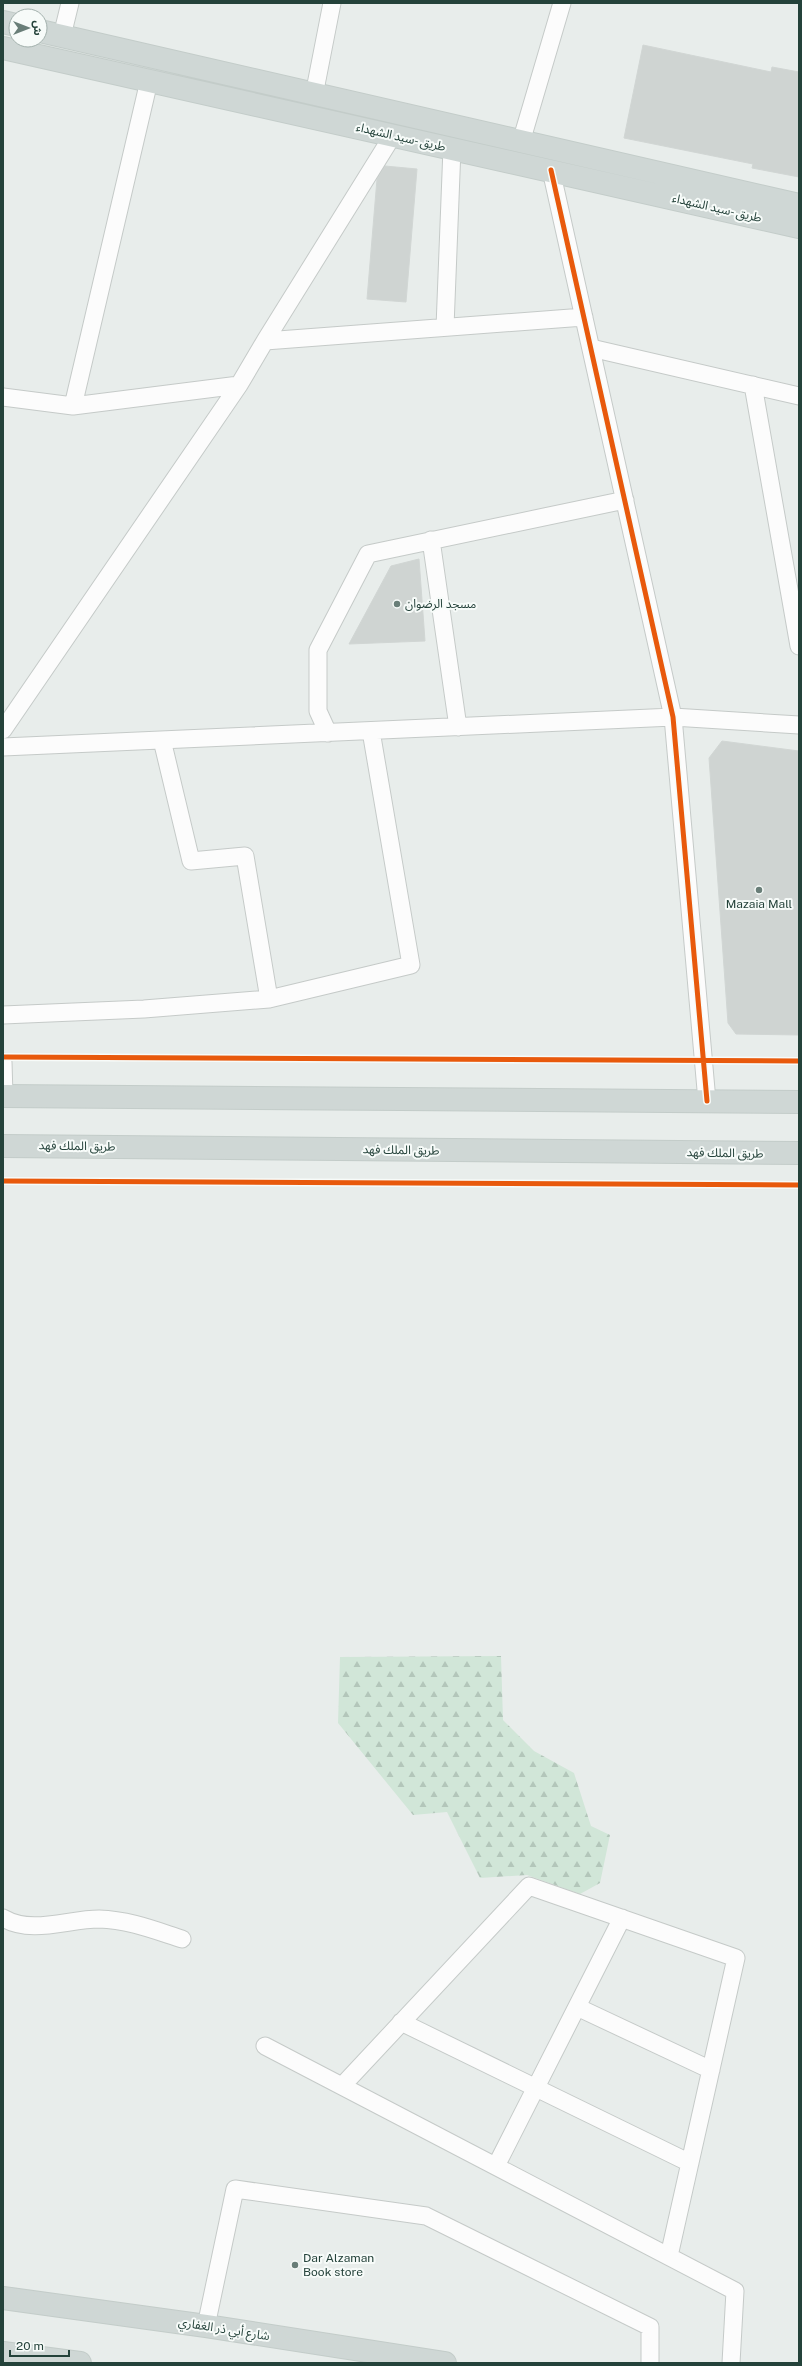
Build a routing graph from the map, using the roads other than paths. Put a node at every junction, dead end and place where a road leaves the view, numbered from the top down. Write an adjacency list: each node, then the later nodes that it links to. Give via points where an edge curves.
1 (70, 3): 5 (street)
2 (332, 3): 8 (street)
3 (562, 3): 10 (street)
4 (48, 33): 5 (main road, طريق -سيد الشهداء)
5 (62, 36): 8 (main road, طريق -سيد الشهداء)
6 (3, 48): 7 (main road, طريق -سيد الشهداء)
7 (149, 80): 9 (main road, طريق -سيد الشهداء); 23 (street)
8 (314, 94): 10 (main road, طريق -سيد الشهداء)
9 (393, 135): 11 (main road, طريق -سيد الشهداء); 17 (street)
10 (521, 142): 13 (main road, طريق -سيد الشهداء)
11 (452, 148): 12 (main road, طريق -سيد الشهداء); 16 (street)
12 (551, 170): 14 (main road, طريق -سيد الشهداء); 15 (street)
13 (799, 205)
14 (799, 227)
15 (584, 317): 16 (street); 18 (street)
16 (445, 327): 17 (street)
17 (265, 341): 19 (street)
18 (591, 348): 20 (street); 24 (street)
19 (239, 385): 23 (street); 30 (street)
20 (753, 385): 21 (street); 26 (street)
21 (799, 396)
22 (3, 397): 23 (street)
23 (74, 406)
24 (624, 500): 25 (street); 27 (street)
25 (431, 540): 29 (street); 32 (street, via 368,554 318,650 318,711)
26 (799, 646)
27 (673, 718): 28 (street); 29 (street); 40 (street)
28 (799, 725)
29 (458, 727): 31 (street)
30 (3, 730)
31 (371, 731): 32 (street); 35 (street, via 411,965)
32 (328, 733): 33 (street)
33 (162, 740): 34 (street); 35 (street, via 191,860 245,856)
34 (3, 747)
35 (269, 999): 36 (street, via 144,1009)
36 (3, 1015)
37 (3, 1062): 38 (street)
38 (4, 1096): 40 (main road)
39 (799, 1100): 40 (main road)
40 (707, 1101)
41 (3, 1146): 42 (main road, طريق الملك فهد)
42 (799, 1154)
43 (3, 1918): 45 (street, via 14,1925 55,1925 98,1919 129,1921)
44 (622, 1918): 46 (street); 47 (street, via 529,1886); 49 (street, via 736,1958)
45 (182, 1939)
46 (577, 2007): 49 (street); 51 (street)
47 (401, 2022): 50 (street); 51 (street)
48 (265, 2046): 50 (street)
49 (711, 2070): 52 (street)
50 (342, 2086): 53 (street)
51 (536, 2088): 52 (street); 53 (street)
52 (690, 2163): 54 (street)
53 (496, 2166): 54 (street)
54 (669, 2256): 61 (street, via 735,2291)
55 (3, 2298): 56 (main road, شارع أبي ذر الغفاري)
56 (206, 2326): 59 (main road, شارع أبي ذر الغفاري); 60 (street, via 235,2189 426,2216 650,2327)
57 (3, 2353): 58 (main road)
58 (80, 2363)
59 (445, 2363)
60 (650, 2363)
61 (730, 2363)

